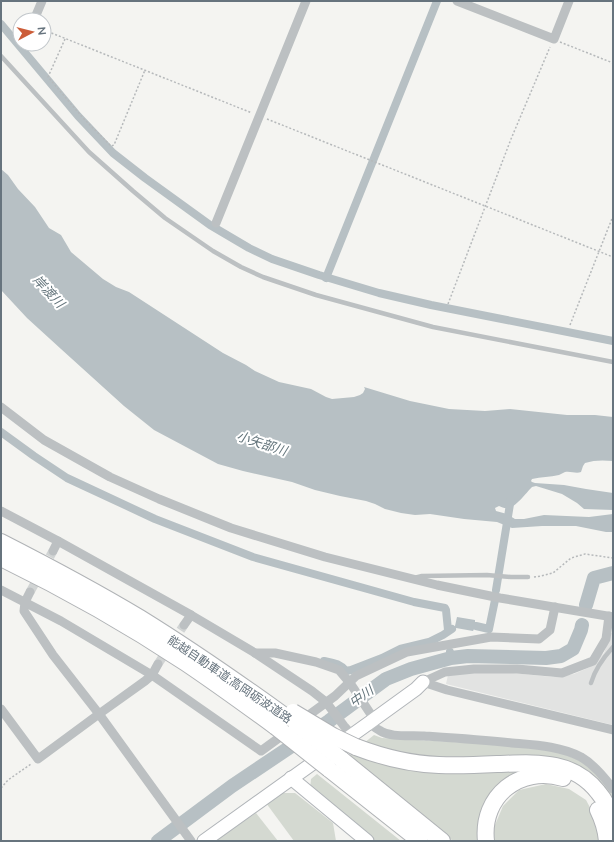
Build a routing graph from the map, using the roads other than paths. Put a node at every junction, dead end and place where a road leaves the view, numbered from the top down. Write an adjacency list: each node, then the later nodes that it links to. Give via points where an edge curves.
1 (42, 1): 5 (street)
2 (306, 1): 7 (street)
3 (458, 1): 4 (street, via 554,39)
4 (569, 1)
5 (37, 12)
6 (1, 56): 8 (lane, via 89,152 133,191 165,218 241,267 316,296 433,327)
7 (216, 223)
8 (613, 362)
9 (1, 407): 15 (street, via 44,440 110,477 159,499 231,528 325,557)
10 (1, 511): 11 (street)
11 (58, 541): 13 (street); 21 (street)
12 (1, 542): 34 (highway, via 91,590 226,669)
13 (53, 551)
14 (1, 558): 34 (highway, 能越自動車道;高岡砺波道路, via 82,600 192,668)
15 (412, 578): 16 (lane, via 487,575); 20 (street, via 500,598)
16 (528, 578)
17 (1, 590): 19 (street)
18 (30, 592): 19 (street)
19 (24, 602): 27 (street); 33 (street, via 24,611 53,655)
20 (555, 607): 22 (street); 30 (street, via 550,630 539,639 491,637 407,652 356,676)
21 (191, 615): 23 (street); 25 (street)
22 (611, 617): 28 (street, via 606,639 593,661 562,673 474,669 445,672)
23 (184, 625)
24 (613, 647): 29 (lane, via 598,666)
25 (255, 653): 30 (street, via 275,653 316,662 339,670); 31 (street)
26 (158, 664): 27 (street)
27 (152, 675): 31 (street, via 261,751); 33 (street)
28 (423, 682): 35 (street); 36 (street)
29 (591, 683)
30 (352, 686): 31 (street); 35 (street)
31 (327, 704): 37 (street)
32 (1, 709): 33 (street, via 38,760)
33 (99, 714): 42 (street)
34 (285, 719): 37 (highway, bridge, via 333,736); 38 (highway, 能越自動車道;高岡砺波道路, bridge)
35 (372, 721): 37 (street); 40 (street, via 380,731 390,735 494,741 567,751 594,767)
36 (613, 730)
37 (351, 736): 39 (street); 41 (highway, via 382,756 425,764 536,763 567,768 577,772 595,787 605,802)
38 (335, 764): 45 (highway, via 349,788); 46 (highway, 能越自動車道;高岡砺波道路); 47 (highway, 能越自動車道;高岡砺波道路)
39 (291, 778): 43 (street); 44 (street)
40 (613, 789)
41 (613, 822)
42 (191, 841)
43 (204, 841)
44 (367, 841)
45 (413, 841)
46 (420, 841)
47 (442, 841)
48 (486, 841): 49 (highway, via 486,821 496,798 513,782 543,774 566,779 585,791 603,820)
49 (607, 841)

